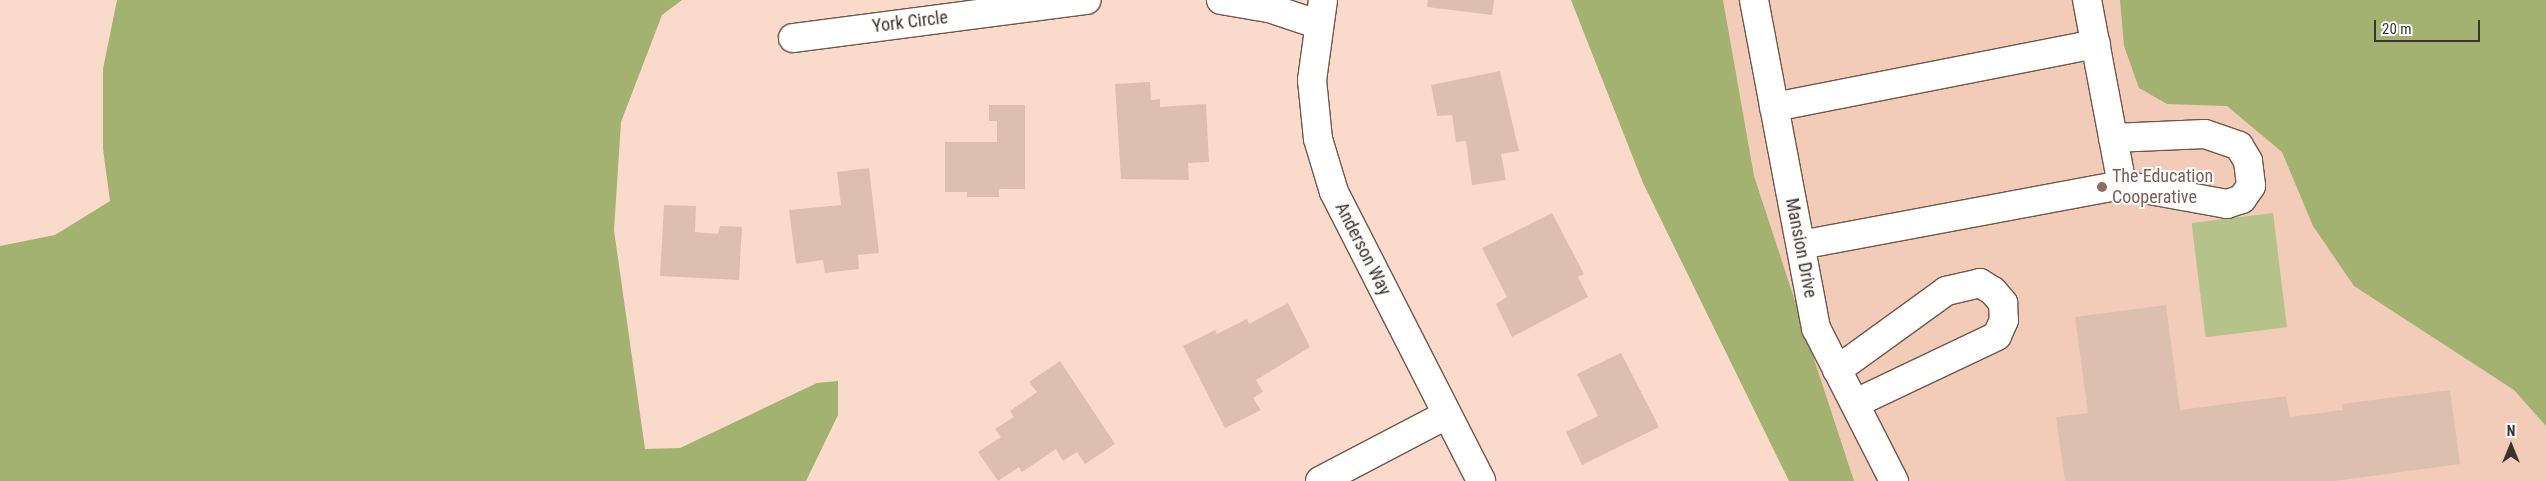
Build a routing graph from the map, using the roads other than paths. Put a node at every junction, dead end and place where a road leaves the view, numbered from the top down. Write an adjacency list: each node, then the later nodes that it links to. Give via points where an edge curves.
1 (1087, 0): 6 (street, York Circle)
2 (1221, 0): 5 (street)
3 (1754, 0): 8 (street, Mansion Drive)
4 (2087, 0): 7 (street)
5 (1320, 12): 14 (street, Anderson Way, via 1312,80 1314,109 1318,139 1334,192)
6 (793, 38)
7 (2096, 44): 8 (street); 9 (street)
8 (1774, 107): 11 (street, Mansion Drive)
9 (2113, 138): 10 (street); 10 (street, via 2205,134 2239,146 2248,161 2251,186 2242,199 2227,204)
10 (2122, 185): 11 (street)
11 (1801, 245): 12 (street, Mansion Drive, via 1816,328)
12 (1837, 370): 13 (street, Mansion Drive); 13 (street, via 1946,292 1980,283 2003,303 2004,320 1997,336)
13 (1856, 403): 17 (street, Mansion Drive)
14 (1446, 415): 15 (street); 16 (street, Anderson Way)
15 (1320, 481)
16 (1481, 481)
17 (1894, 481)

